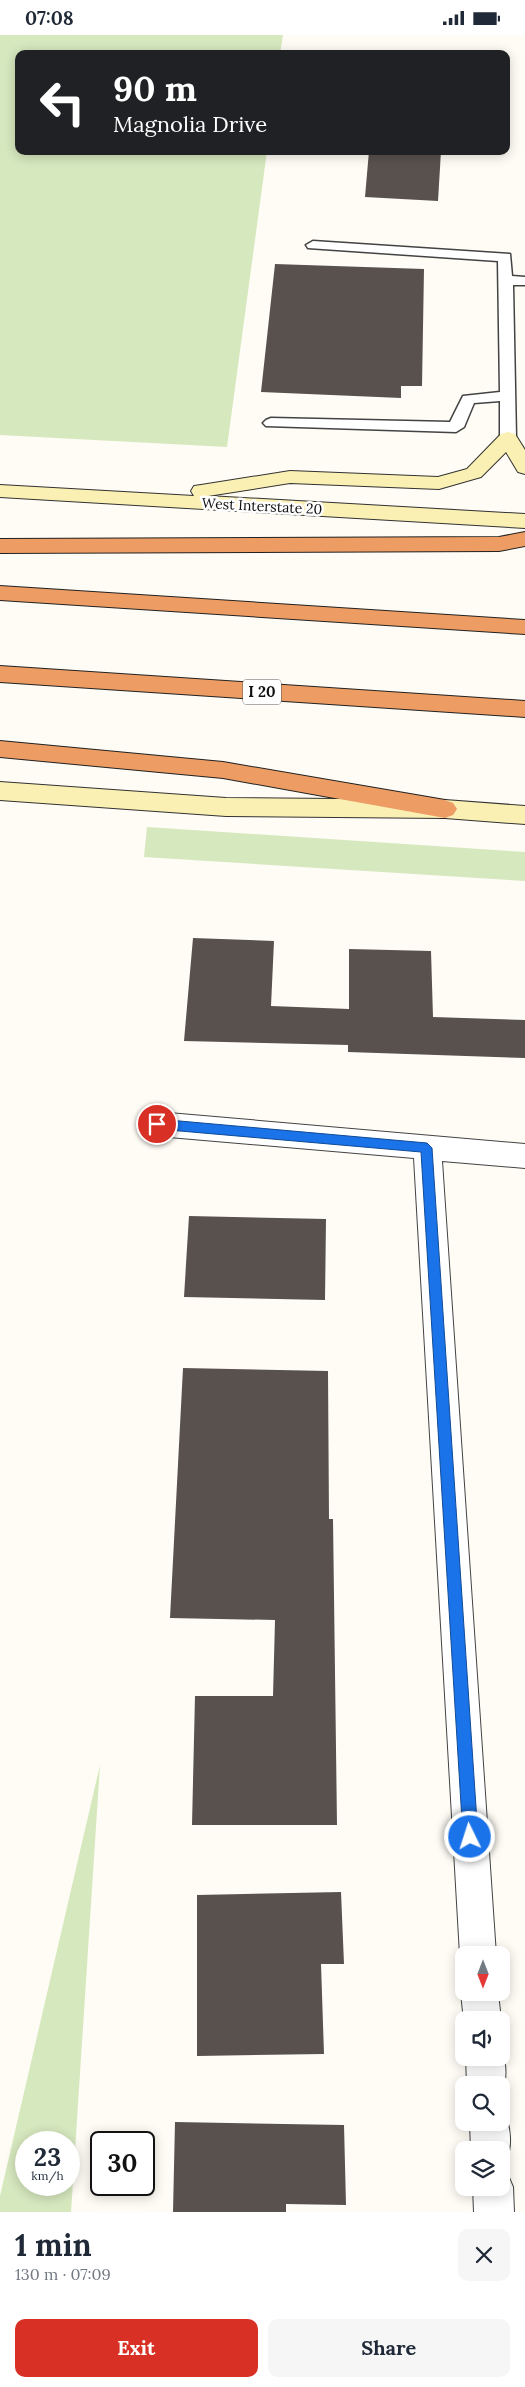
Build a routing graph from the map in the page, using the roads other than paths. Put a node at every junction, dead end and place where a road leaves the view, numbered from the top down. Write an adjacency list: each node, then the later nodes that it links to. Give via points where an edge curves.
1 (313, 245): 2 (lane, via 505,257)
2 (504, 280): 3 (lane); 4 (lane)
3 (525, 281)
4 (508, 396): 5 (lane, via 468,399 456,427); 6 (lane)
5 (270, 423)
6 (508, 438): 7 (main road); 9 (main road, via 474,473 439,483 290,477)
7 (525, 468)
8 (0, 491): 9 (main road, West Interstate 20)
9 (150, 499): 10 (main road, West Interstate 20)
10 (525, 521)
11 (525, 539): 12 (highway, via 499,544)
12 (0, 546)
13 (0, 593): 14 (highway)
14 (525, 627)
15 (0, 674): 16 (highway, I 20)
16 (525, 709)
17 (0, 749): 19 (highway, via 223,770)
18 (0, 791): 19 (main road, via 226,807)
19 (445, 809): 20 (main road)
20 (525, 815)
21 (157, 1124): 22 (street)
22 (427, 1148): 23 (street); 24 (street)
23 (525, 1155)
24 (477, 1946)
25 (493, 2196): 26 (street)
26 (494, 2212)

